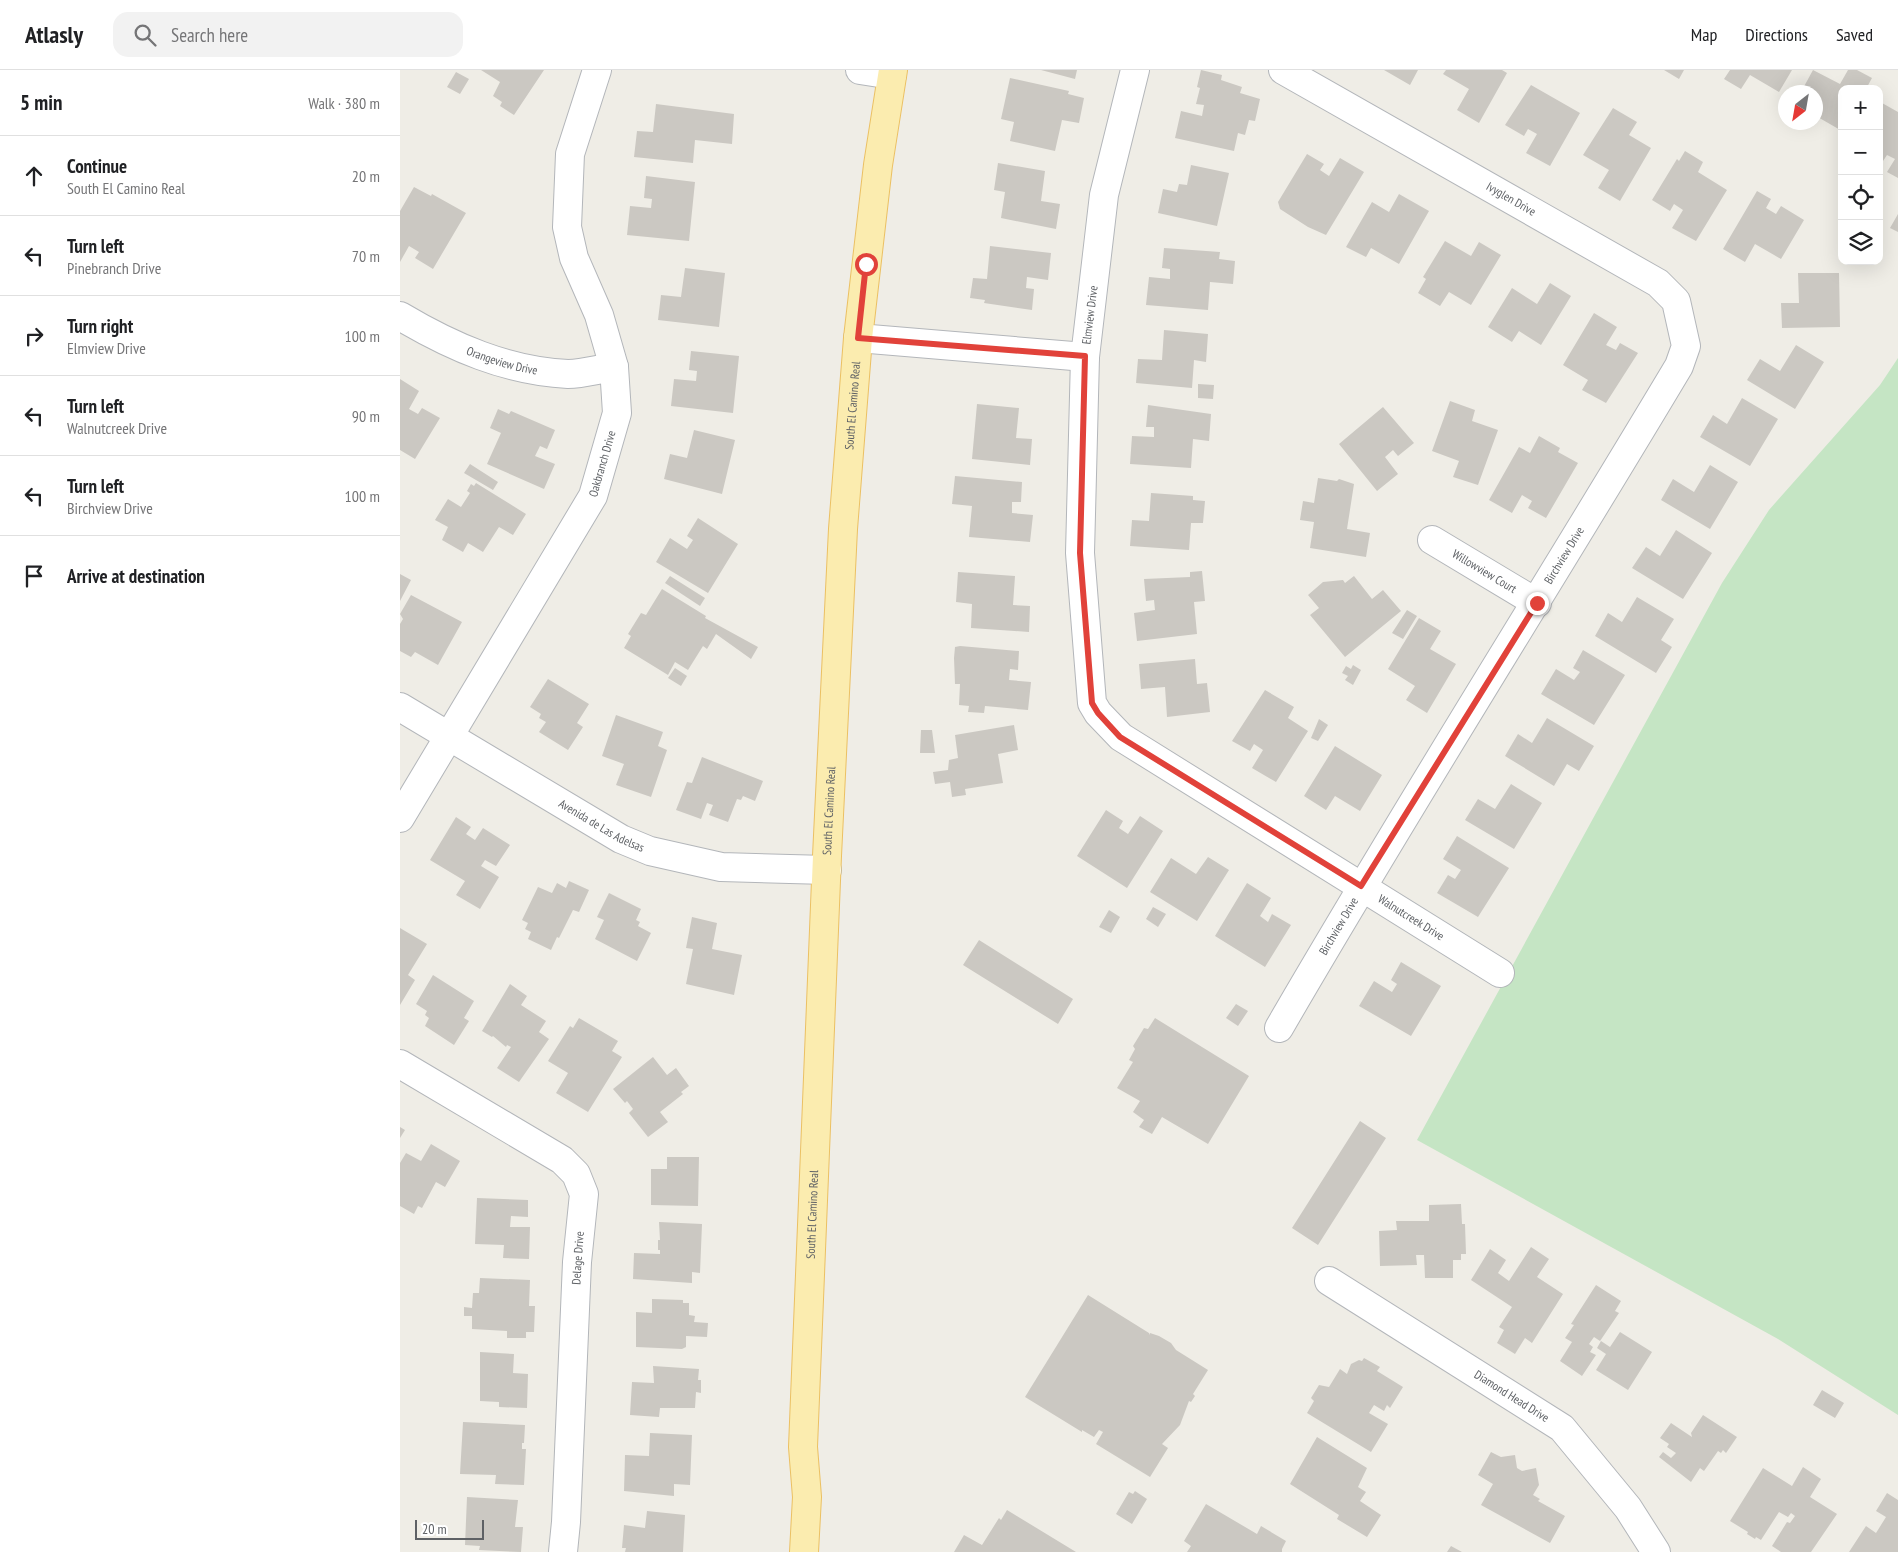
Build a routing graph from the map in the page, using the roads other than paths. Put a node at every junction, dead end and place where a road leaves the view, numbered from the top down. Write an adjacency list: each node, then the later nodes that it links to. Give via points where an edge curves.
1 (598, 70): 10 (street, Oakbranch Drive, via 570,154 567,227 574,258 599,315)
2 (860, 70): 5 (street)
3 (1135, 70): 8 (street, Elmview Drive, via 1104,195)
4 (1284, 70): 9 (street, Ivyglen Drive, via 1658,283 1676,301 1686,346)
5 (893, 73): 7 (main road, South El Camino Real, via 878,165)
6 (400, 316): 10 (street, Orangeview Drive, via 441,340 504,365 570,374)
7 (858, 338): 8 (street); 17 (main road, South El Camino Real, via 843,529)
8 (1085, 356): 14 (street, Elmview Drive, via 1080,553 1092,703)
9 (1679, 366): 12 (street, Birchview Drive)
10 (614, 367): 15 (street, Oakbranch Drive, via 618,413 593,496)
11 (1432, 540): 12 (street, Willowview Court)
12 (1537, 603): 18 (street, Birchview Drive)
13 (400, 707): 15 (street, Avenida de Las Adelsas)
14 (1098, 713): 18 (street, Walnutcreek Drive, via 1120,737)
15 (448, 738): 16 (street, Oakbranch Drive); 17 (street, Avenida de Las Adelsas, via 621,839 650,851 720,867)
16 (400, 818)
17 (827, 870): 24 (main road, South El Camino Real, via 803,1448 807,1497)
18 (1361, 886): 19 (street, Walnutcreek Drive); 20 (street, Birchview Drive)
19 (1500, 973)
20 (1279, 1028)
21 (400, 1064): 23 (street, Delage Drive, via 562,1160 576,1174 584,1194 577,1262)
22 (1330, 1281): 25 (street, Diamond Head Drive, via 1562,1428 1628,1508)
23 (563, 1552)
24 (804, 1552)
25 (1656, 1552)

